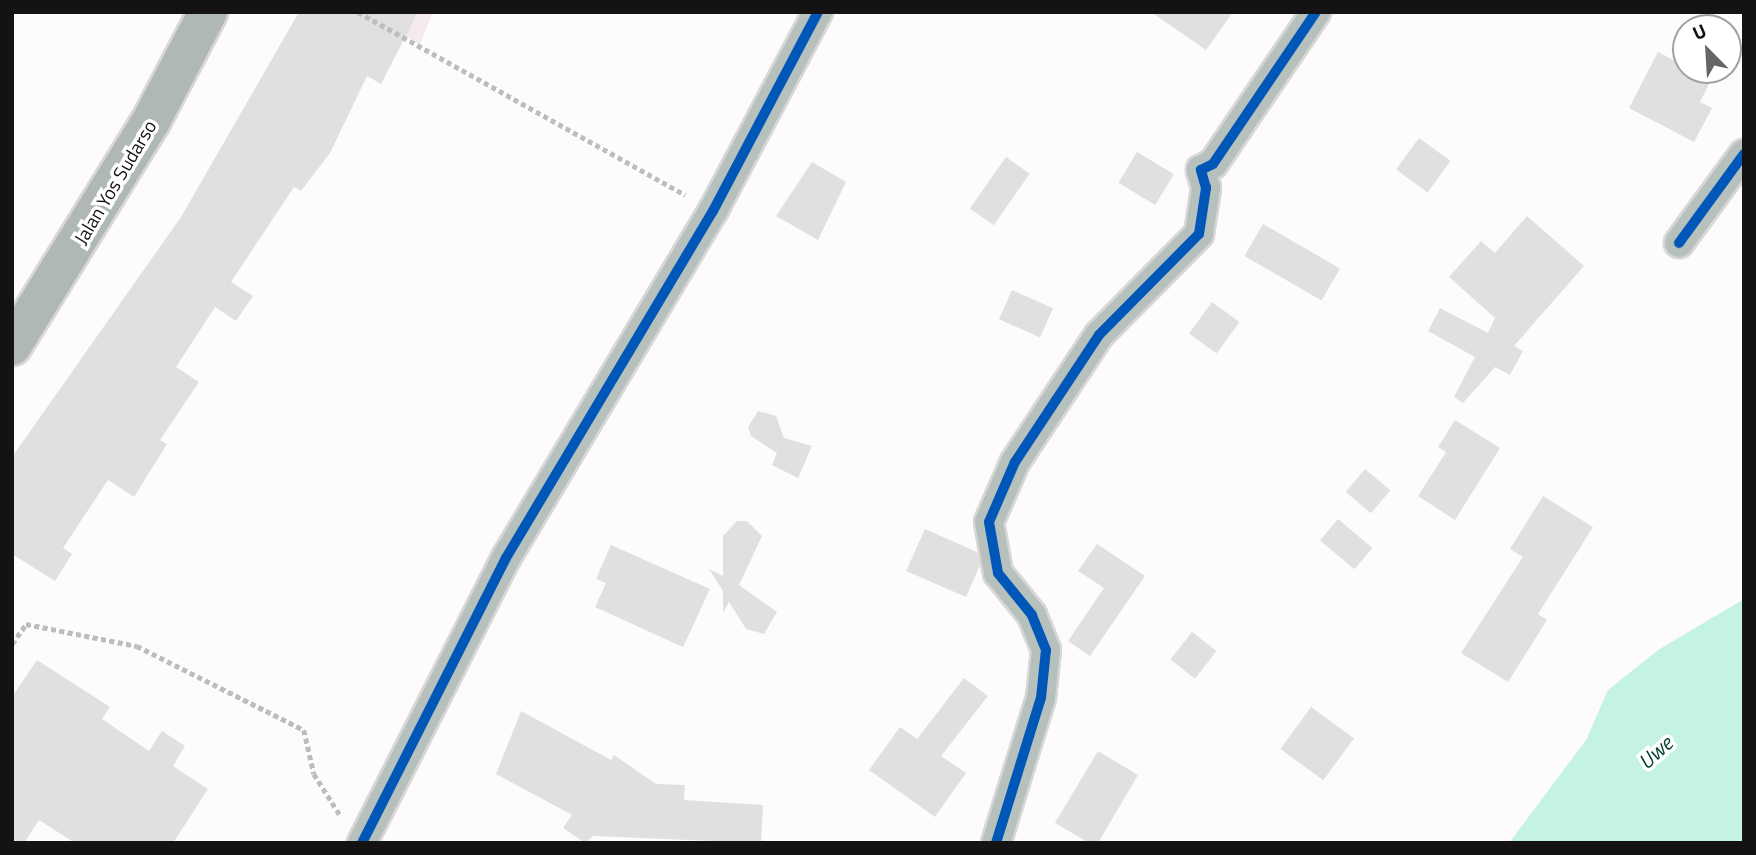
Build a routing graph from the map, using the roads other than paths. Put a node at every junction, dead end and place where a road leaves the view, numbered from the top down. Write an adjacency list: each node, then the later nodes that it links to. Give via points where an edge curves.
1 (208, 12): 6 (main road, Jalan Yos Sudarso, via 151,121)
2 (818, 12): 7 (street, via 713,211 506,558)
3 (1316, 12): 8 (street, via 1213,164 1201,170 1206,188 1199,234 1099,335 1015,462 989,522 998,573 1032,615 1046,650 1041,698)
4 (1744, 153): 5 (street)
5 (1679, 243)
6 (12, 346)
7 (362, 843)
8 (996, 843)

